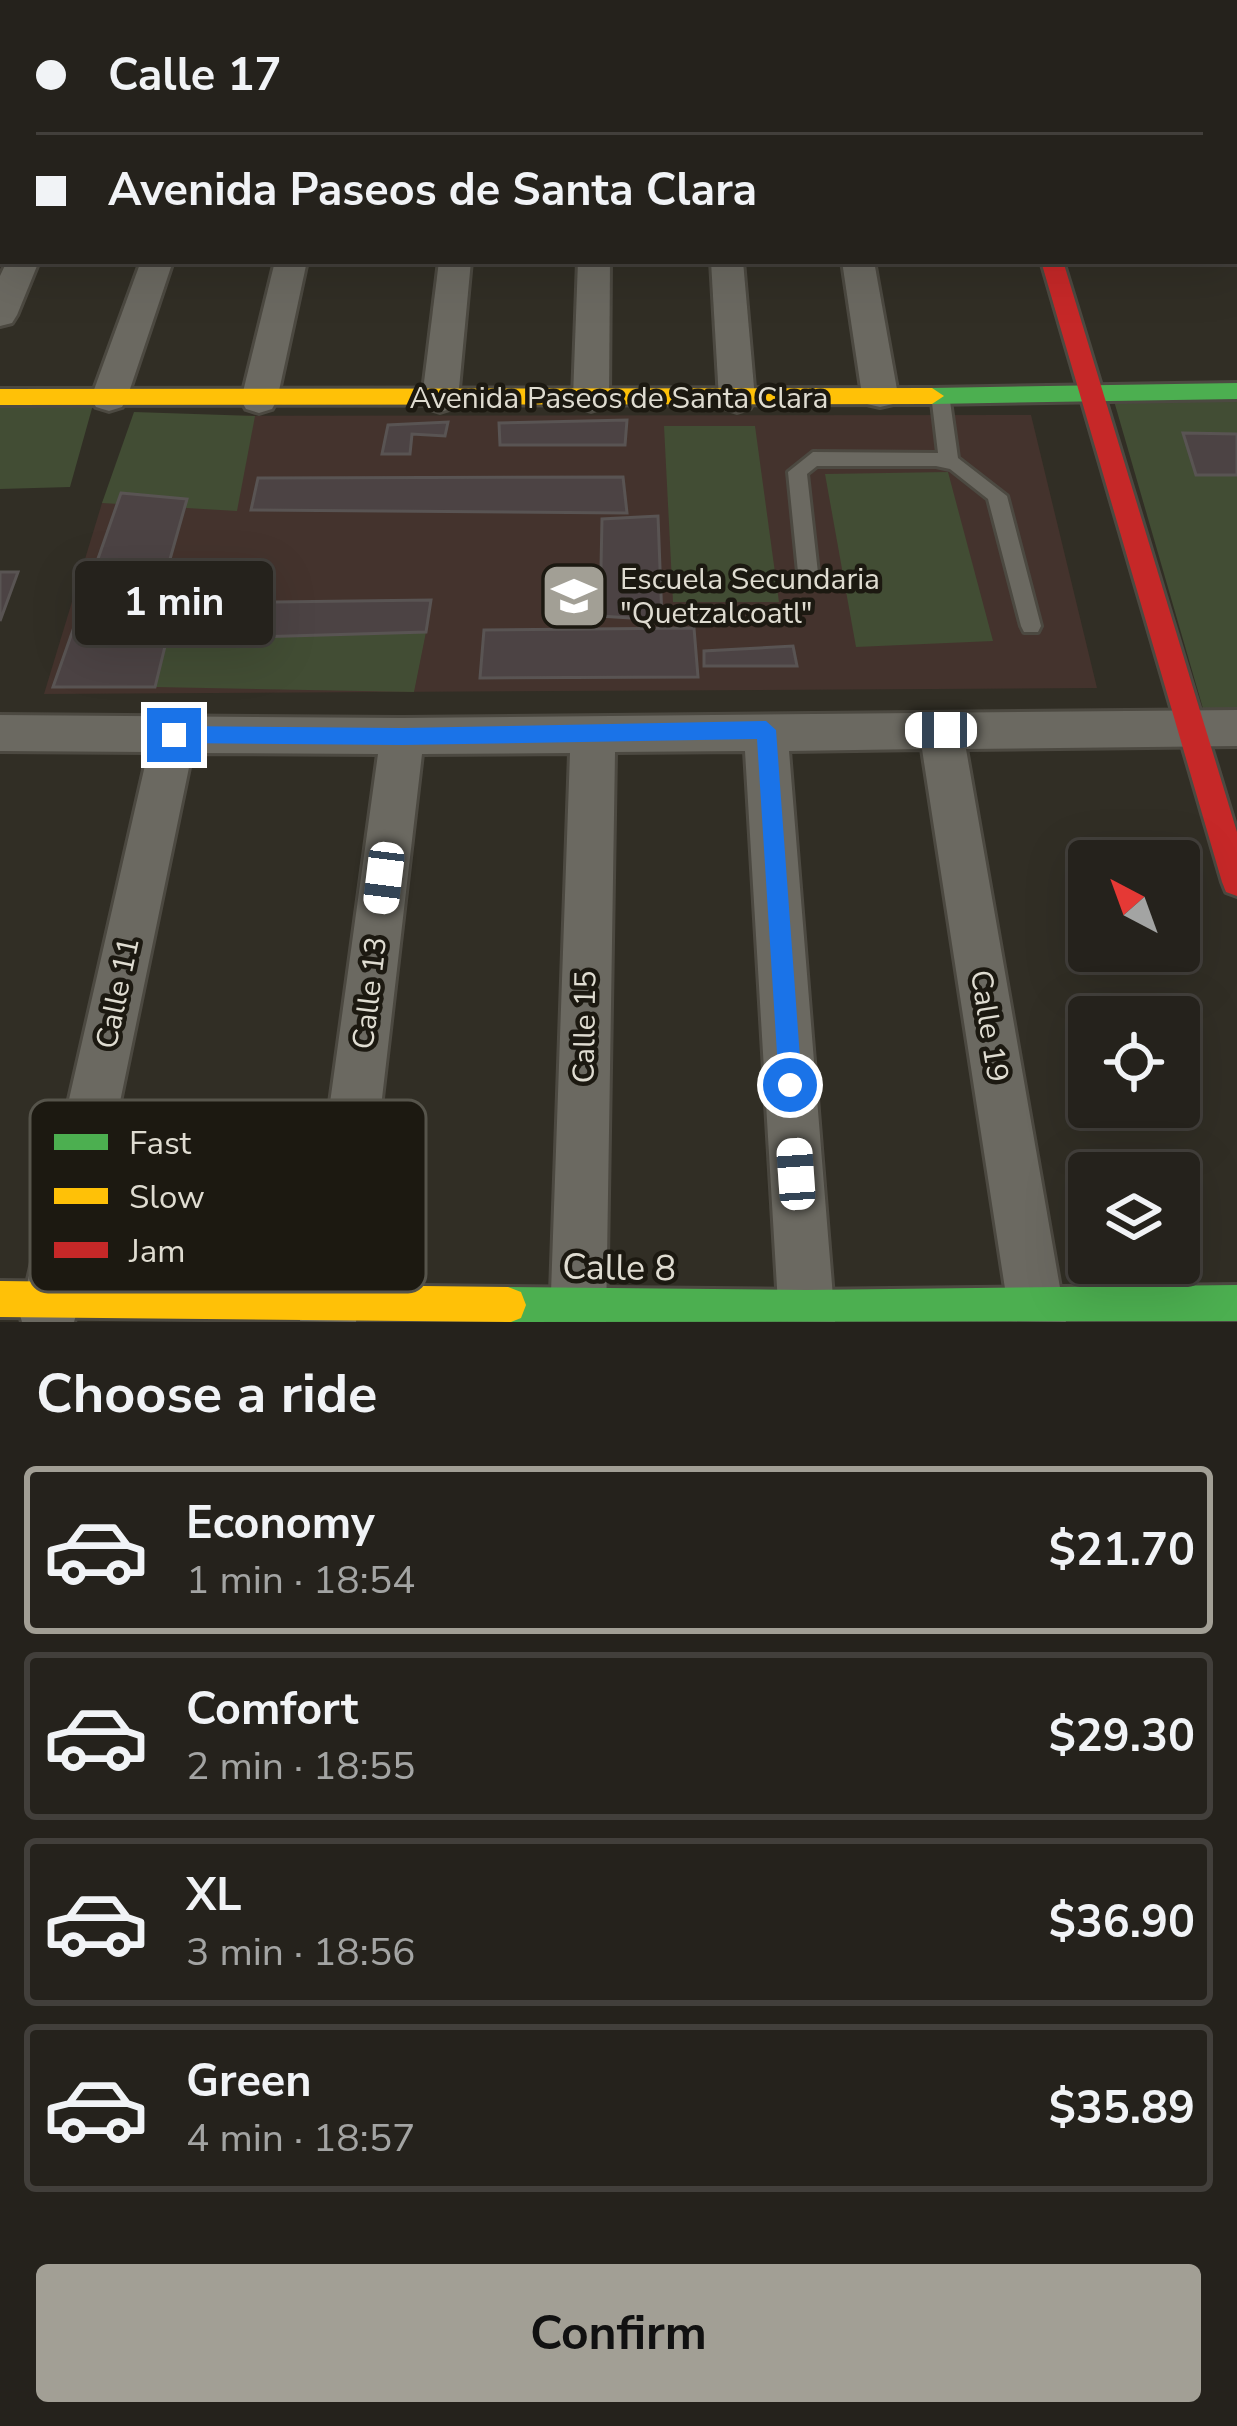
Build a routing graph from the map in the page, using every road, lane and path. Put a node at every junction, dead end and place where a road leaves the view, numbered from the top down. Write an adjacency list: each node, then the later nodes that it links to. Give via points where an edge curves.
1 (22, 264): 9 (street)
2 (156, 264): 15 (street)
3 (290, 264): 19 (street)
4 (455, 264): 17 (street)
5 (594, 264): 16 (street)
6 (727, 264): 18 (street)
7 (858, 264): 13 (street)
8 (1053, 264): 12 (street)
9 (0, 315)
10 (1237, 392): 12 (street, Avenida Paseos de Santa Clara)
11 (940, 394): 12 (street, Avenida Paseos de Santa Clara); 13 (street, Avenida Paseos de Santa Clara); 20 (lane)
12 (1093, 394): 23 (street)
13 (880, 395): 18 (street, Avenida Paseos de Santa Clara)
14 (0, 397): 15 (street, Avenida Paseos de Santa Clara)
15 (110, 398): 19 (street, Avenida Paseos de Santa Clara)
16 (591, 398): 17 (street, Avenida Paseos de Santa Clara); 18 (street, Avenida Paseos de Santa Clara)
17 (440, 399): 19 (street, Avenida Paseos de Santa Clara)
18 (737, 399)
19 (259, 400)
20 (949, 462): 21 (lane, via 802,464); 22 (lane, via 997,496)
21 (809, 582)
22 (1030, 626)
23 (1192, 728): 24 (street); 26 (street); 31 (street)
24 (1237, 728)
25 (766, 730): 26 (street); 27 (street); 40 (street)
26 (941, 730): 39 (street, Calle 19)
27 (592, 732): 30 (street); 38 (street, Calle 15)
28 (0, 735): 29 (street)
29 (174, 735): 30 (street); 32 (street, Calle 11)
30 (402, 736): 33 (street, Calle 13)
31 (1237, 882)
32 (95, 1100)
33 (356, 1100)
34 (0, 1299): 36 (street, Calle 8)
35 (1237, 1303): 39 (street, Calle 8)
36 (49, 1311): 37 (street, Calle 8)
37 (329, 1312): 38 (street, Calle 8)
38 (578, 1312): 40 (street, Calle 8)
39 (1036, 1313): 40 (street, Calle 8)
40 (806, 1315)

